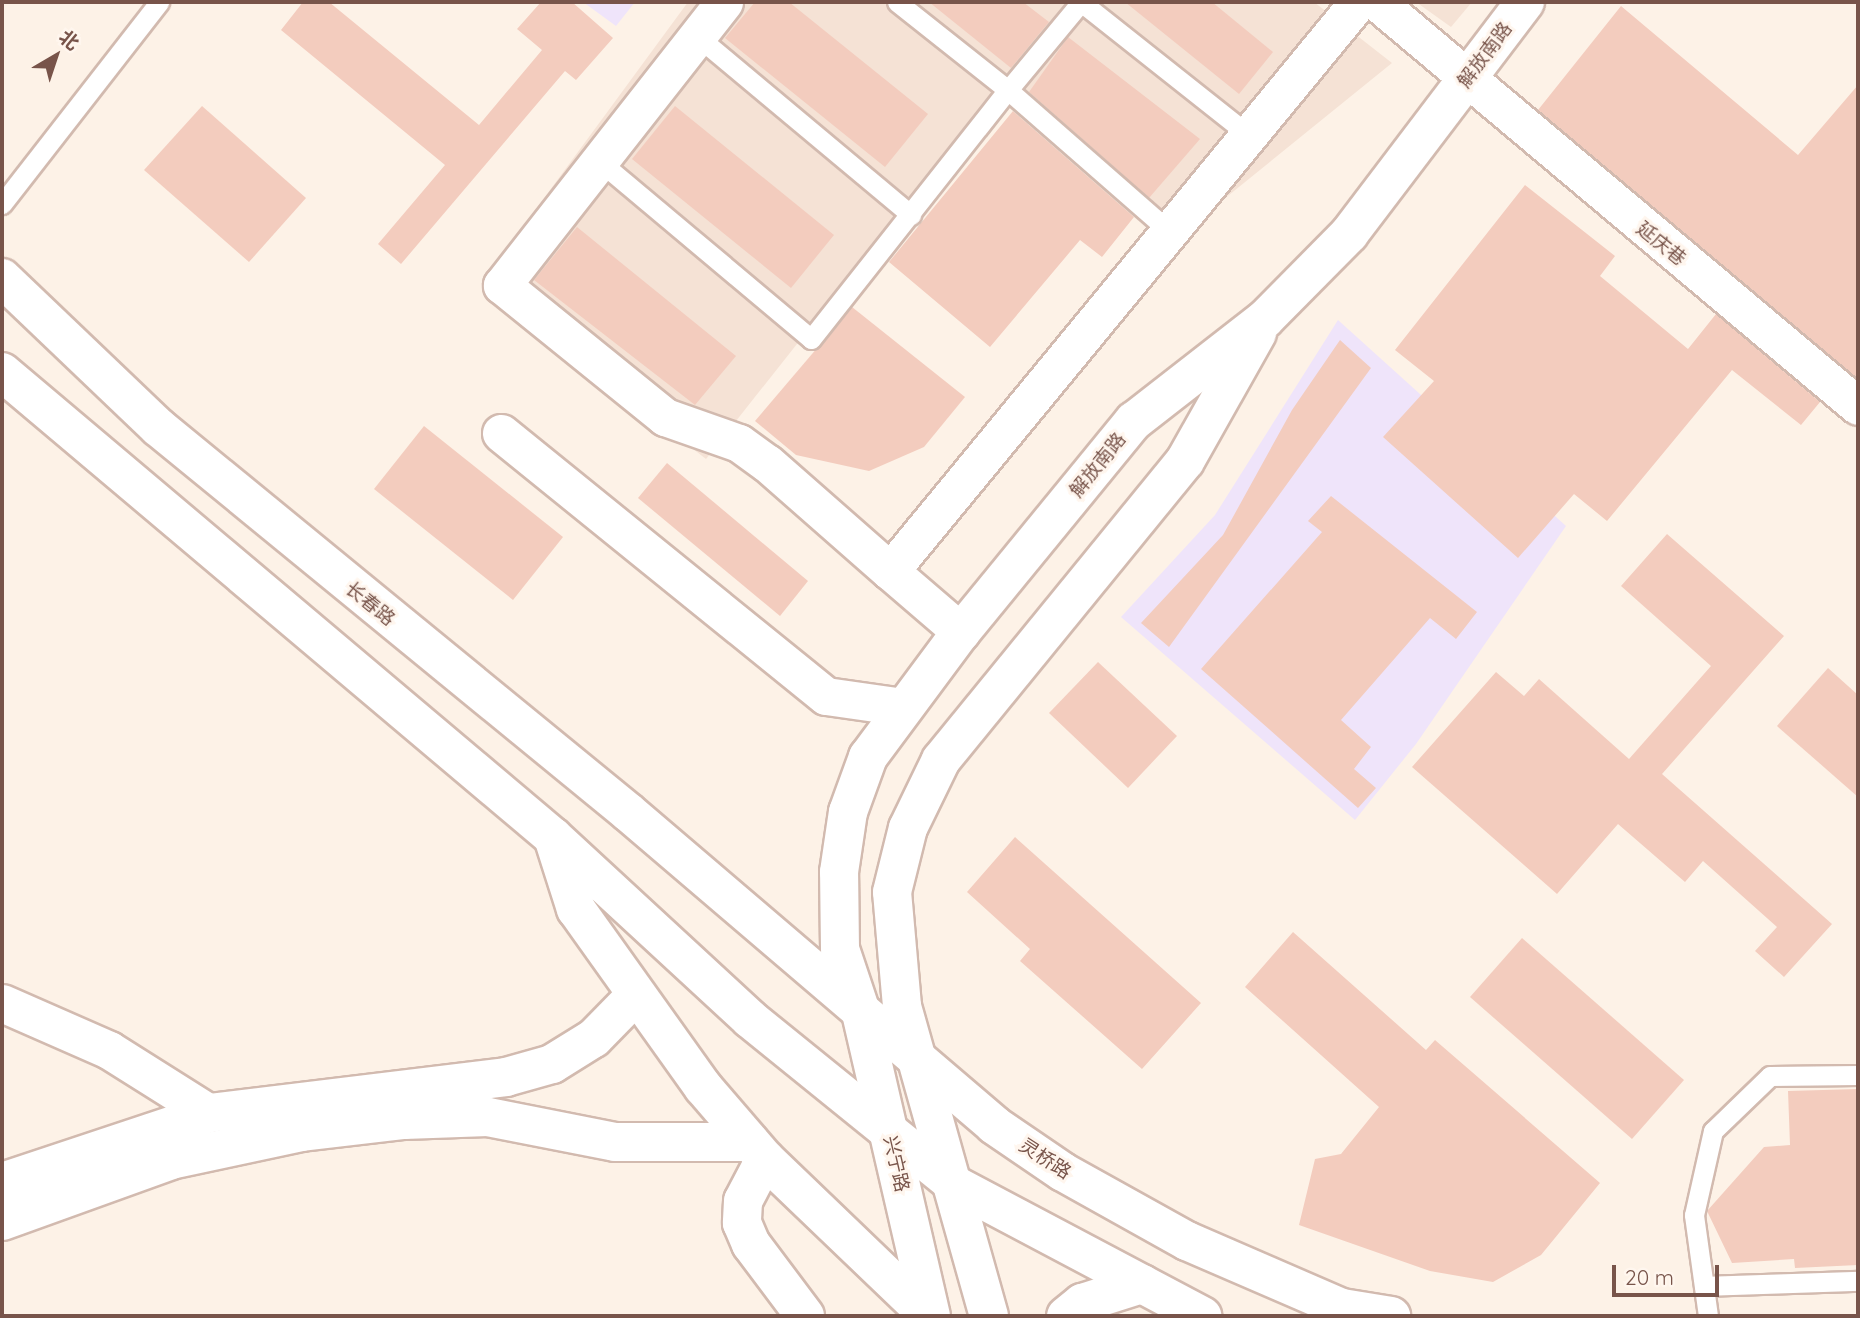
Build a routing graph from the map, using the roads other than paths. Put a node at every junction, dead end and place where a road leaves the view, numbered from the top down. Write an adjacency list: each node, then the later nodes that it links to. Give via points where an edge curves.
1 (159, 2): 13 (lane)
2 (724, 2): 8 (street)
3 (897, 2): 10 (lane)
4 (1081, 2): 10 (lane); 11 (lane)
5 (1358, 2): 11 (street)
6 (1377, 2): 9 (street, 延庆巷)
7 (1525, 2): 9 (main road, 解放南路)
8 (697, 36): 12 (street); 14 (lane)
9 (1468, 78): 17 (main road, 解放南路, via 1349,234); 19 (street, 延庆巷)
10 (1008, 90): 14 (lane); 15 (lane)
11 (1249, 135): 15 (street)
12 (598, 160): 14 (lane, via 811,338); 21 (street, via 502,285 666,417 738,443 766,463)
13 (2, 204)
14 (911, 215)
15 (1170, 232): 21 (street)
16 (2, 278): 25 (main road, 长春路, via 158,427)
17 (1265, 319): 22 (main road, 解放南路, via 1134,421); 29 (main road, via 1185,461 941,760 908,828 892,892 893,945 902,1006)
18 (2, 372): 24 (main road)
19 (1858, 406)
20 (501, 433): 23 (street, via 827,696)
21 (890, 571): 22 (street)
22 (961, 632): 23 (main road, 解放南路)
23 (902, 707): 28 (main road, 解放南路, via 869,757 846,824 839,872 840,949)
24 (553, 837): 26 (main road, via 576,909); 32 (main road, via 659,930 750,1019)
25 (750, 916): 28 (main road, 灵桥路)
26 (635, 996): 31 (main road, via 594,1038 540,1068 467,1082); 33 (main road)
27 (2, 1003): 31 (street, via 109,1050)
28 (860, 1012): 29 (main road, 灵桥路); 32 (main road, 兴宁路)
29 (922, 1067): 35 (main road); 45 (main road, 灵桥路, via 1063,1172 1188,1241 1342,1308)
30 (1858, 1076): 39 (lane, via 1770,1076 1713,1131 1694,1215)
31 (209, 1113): 34 (main road)
32 (889, 1131): 35 (main road); 41 (main road, 兴宁路)
33 (758, 1150): 36 (main road, via 615,1142 488,1117 404,1120 302,1132 171,1160); 40 (main road, via 743,1201 742,1223); 41 (main road)
34 (2, 1182)
35 (955, 1185): 38 (main road); 42 (main road)
36 (2, 1221)
37 (1858, 1281): 39 (lane)
38 (1142, 1284): 43 (main road, via 1082,1303); 44 (main road)
39 (1704, 1286): 46 (lane)
40 (805, 1316)
41 (930, 1316)
42 (989, 1316)
43 (1066, 1316)
44 (1202, 1316)
45 (1391, 1316)
46 (1708, 1316)

